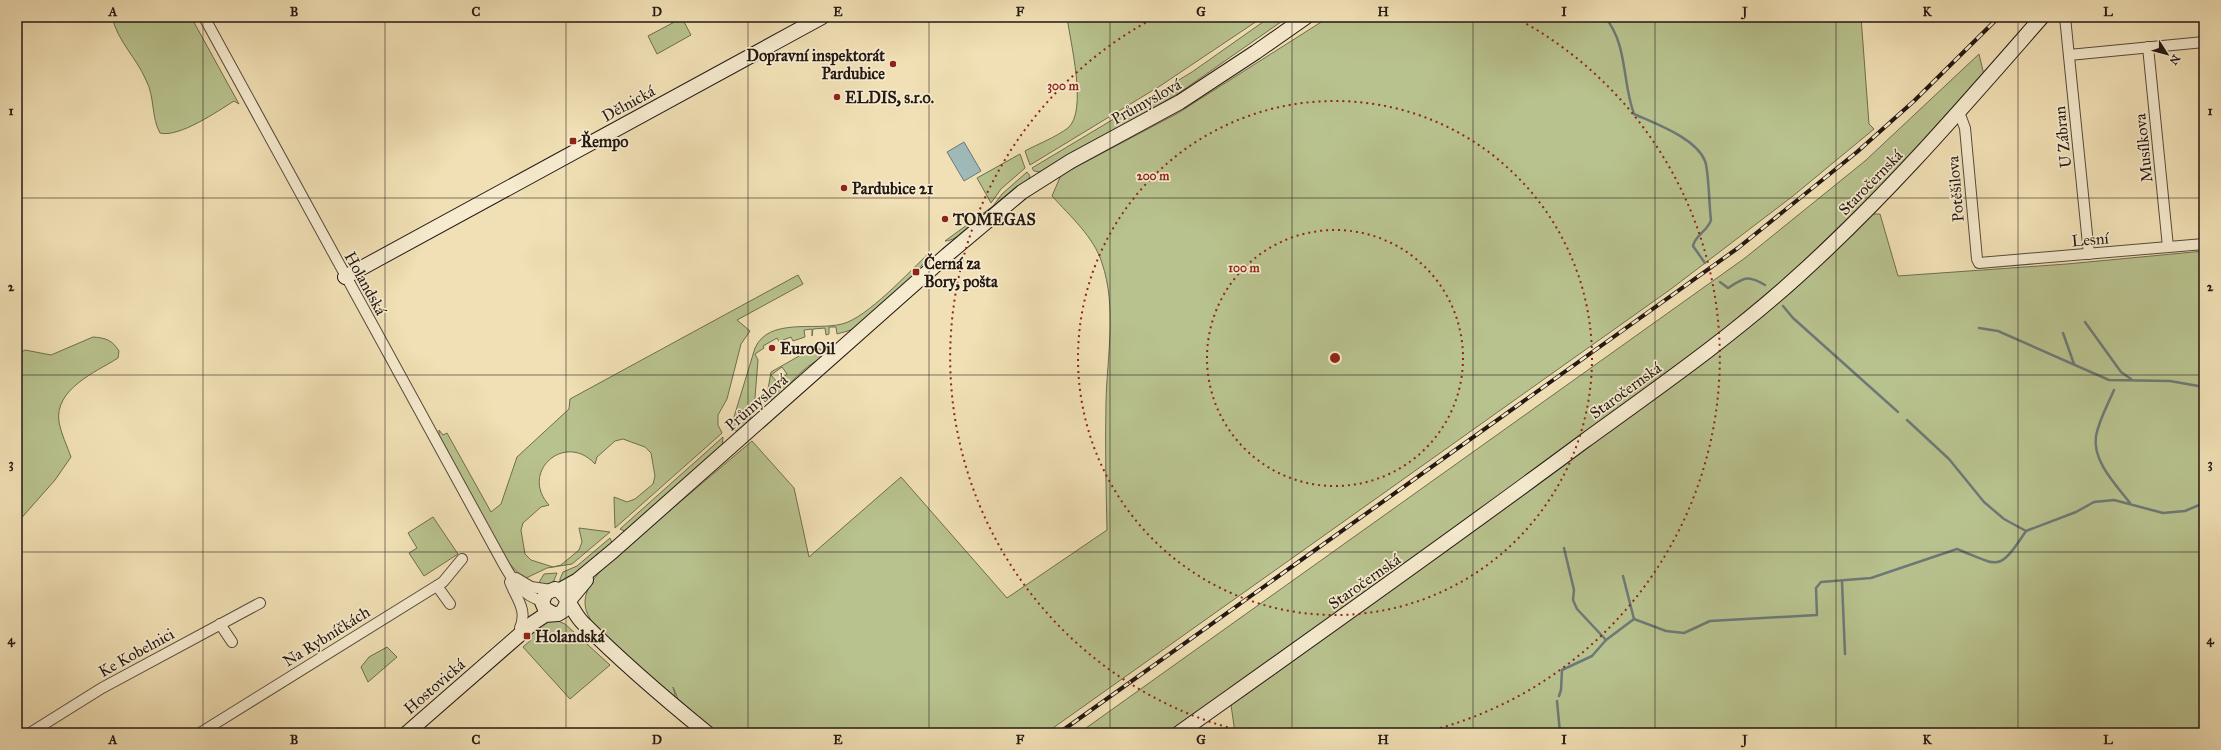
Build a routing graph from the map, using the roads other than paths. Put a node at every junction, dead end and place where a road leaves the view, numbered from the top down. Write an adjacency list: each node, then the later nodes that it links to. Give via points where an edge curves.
1 (204, 17): 15 (street, Holandská)
2 (822, 17): 15 (main road, Dělnická)
3 (1310, 17): 6 (main road, Průmyslová)
4 (2042, 17): 10 (main road, Staročernská)
5 (2065, 17): 9 (street, U Zábran)
6 (1298, 20): 16 (main road, Průmyslová, via 1180,102 1051,173 1012,200)
7 (2204, 42): 8 (street)
8 (2148, 47): 9 (street); 12 (street, Musílkova)
9 (2069, 55): 13 (street, U Zábran)
10 (1960, 112): 14 (street, Potěšilova, via 1965,128); 36 (main road, Staročernská, via 1848,229 1797,278 1726,336 1478,520)
11 (2204, 244): 12 (street, Lesní)
12 (2168, 247): 13 (street, Lesní)
13 (2089, 254): 14 (street, Lesní)
14 (1979, 263)
15 (345, 277): 18 (street, Holandská)
16 (613, 551): 19 (main road, Průmyslová); 21 (main road, Průmyslová, via 578,580)
17 (462, 559): 20 (street, Na Rybníčkách, via 445,581)
18 (503, 563): 21 (street, Holandská, via 512,574 527,585 540,589); 27 (street, Holandská, via 523,611 524,619)
19 (582, 584): 23 (main road, Průmyslová); 28 (main road, via 579,595 581,610 583,619)
20 (437, 586): 24 (street); 33 (street, Na Rybníčkách)
21 (549, 596): 23 (main road, via 566,595); 25 (main road, via 545,609); 27 (main road, Hostovická)
22 (260, 603): 26 (street, Ke Kobelnici)
23 (567, 603): 25 (main road, via 565,609); 28 (main road)
24 (450, 604)
25 (556, 614): 30 (main road); 31 (main road, Hostovická, via 539,618)
26 (220, 624): 29 (street); 32 (street, Ke Kobelnici, via 96,692)
27 (520, 628): 31 (main road, Hostovická)
28 (592, 632): 30 (main road)
29 (232, 642)
30 (618, 658): 35 (main road)
31 (485, 664): 34 (main road, Hostovická)
32 (30, 733)
33 (200, 733)
34 (407, 733)
35 (706, 733)
36 (1179, 733)

